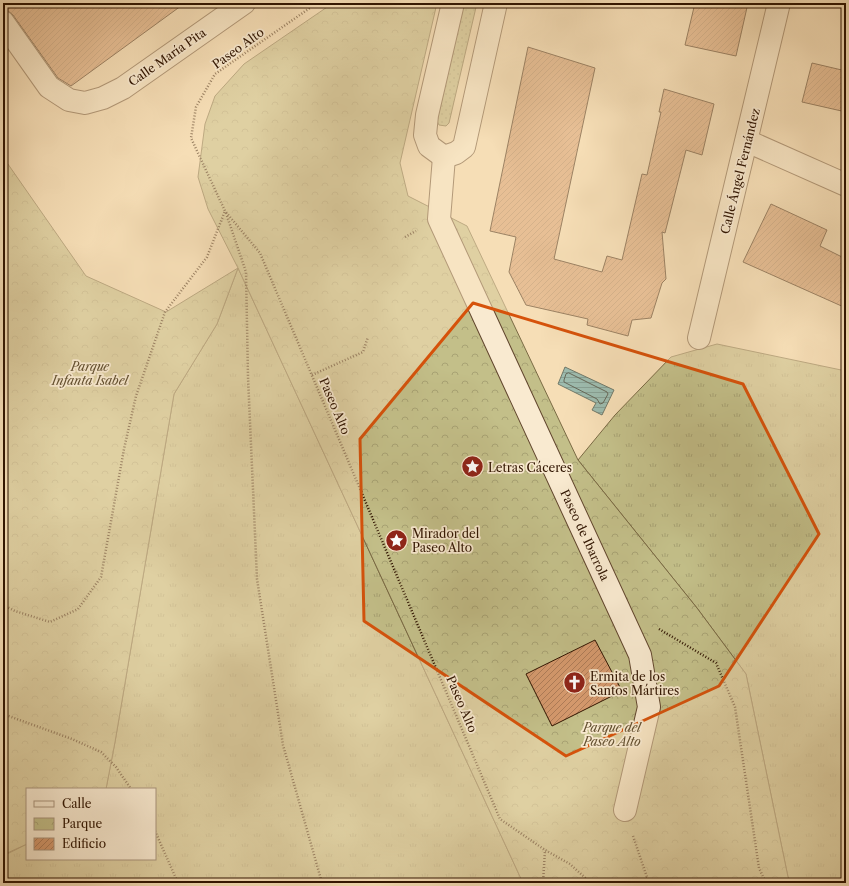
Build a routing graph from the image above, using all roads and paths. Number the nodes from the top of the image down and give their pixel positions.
1 (244, 3) edge
2 (317, 3) edge
3 (453, 3) edge
4 (496, 3) edge
5 (779, 3) edge
6 (3, 22) edge
7 (747, 141) junction
8 (444, 157) junction
9 (846, 185) edge
10 (225, 211) junction
11 (368, 337) dead end
12 (699, 338) dead end
13 (312, 376) junction
14 (3, 605) edge
15 (656, 627) dead end
16 (3, 714) edge
17 (130, 788) edge
18 (625, 810) joint
19 (156, 833) edge
20 (545, 850) junction
21 (647, 878) junction
22 (178, 883) edge
23 (322, 883) edge
24 (543, 883) edge
25 (591, 883) edge
26 (635, 883) edge
27 (649, 883) edge
28 (766, 883) edge

1 - 6 street, Calle María Pita
2 - 10 path, Paseo Alto
3 - 8 street
4 - 8 street
5 - 7 street, Calle Ángel Fernández
7 - 9 street
7 - 12 street, Calle Ángel Fernández
8 - 18 street, Paseo de Ibarrola
10 - 13 path, Paseo Alto
10 - 14 path
10 - 23 path
11 - 13 path
13 - 20 path, Paseo Alto
15 - 28 path
16 - 17 path
18 - 21 path
19 - 22 path
20 - 24 path
20 - 25 path, Paseo Alto
21 - 26 path
21 - 27 path

